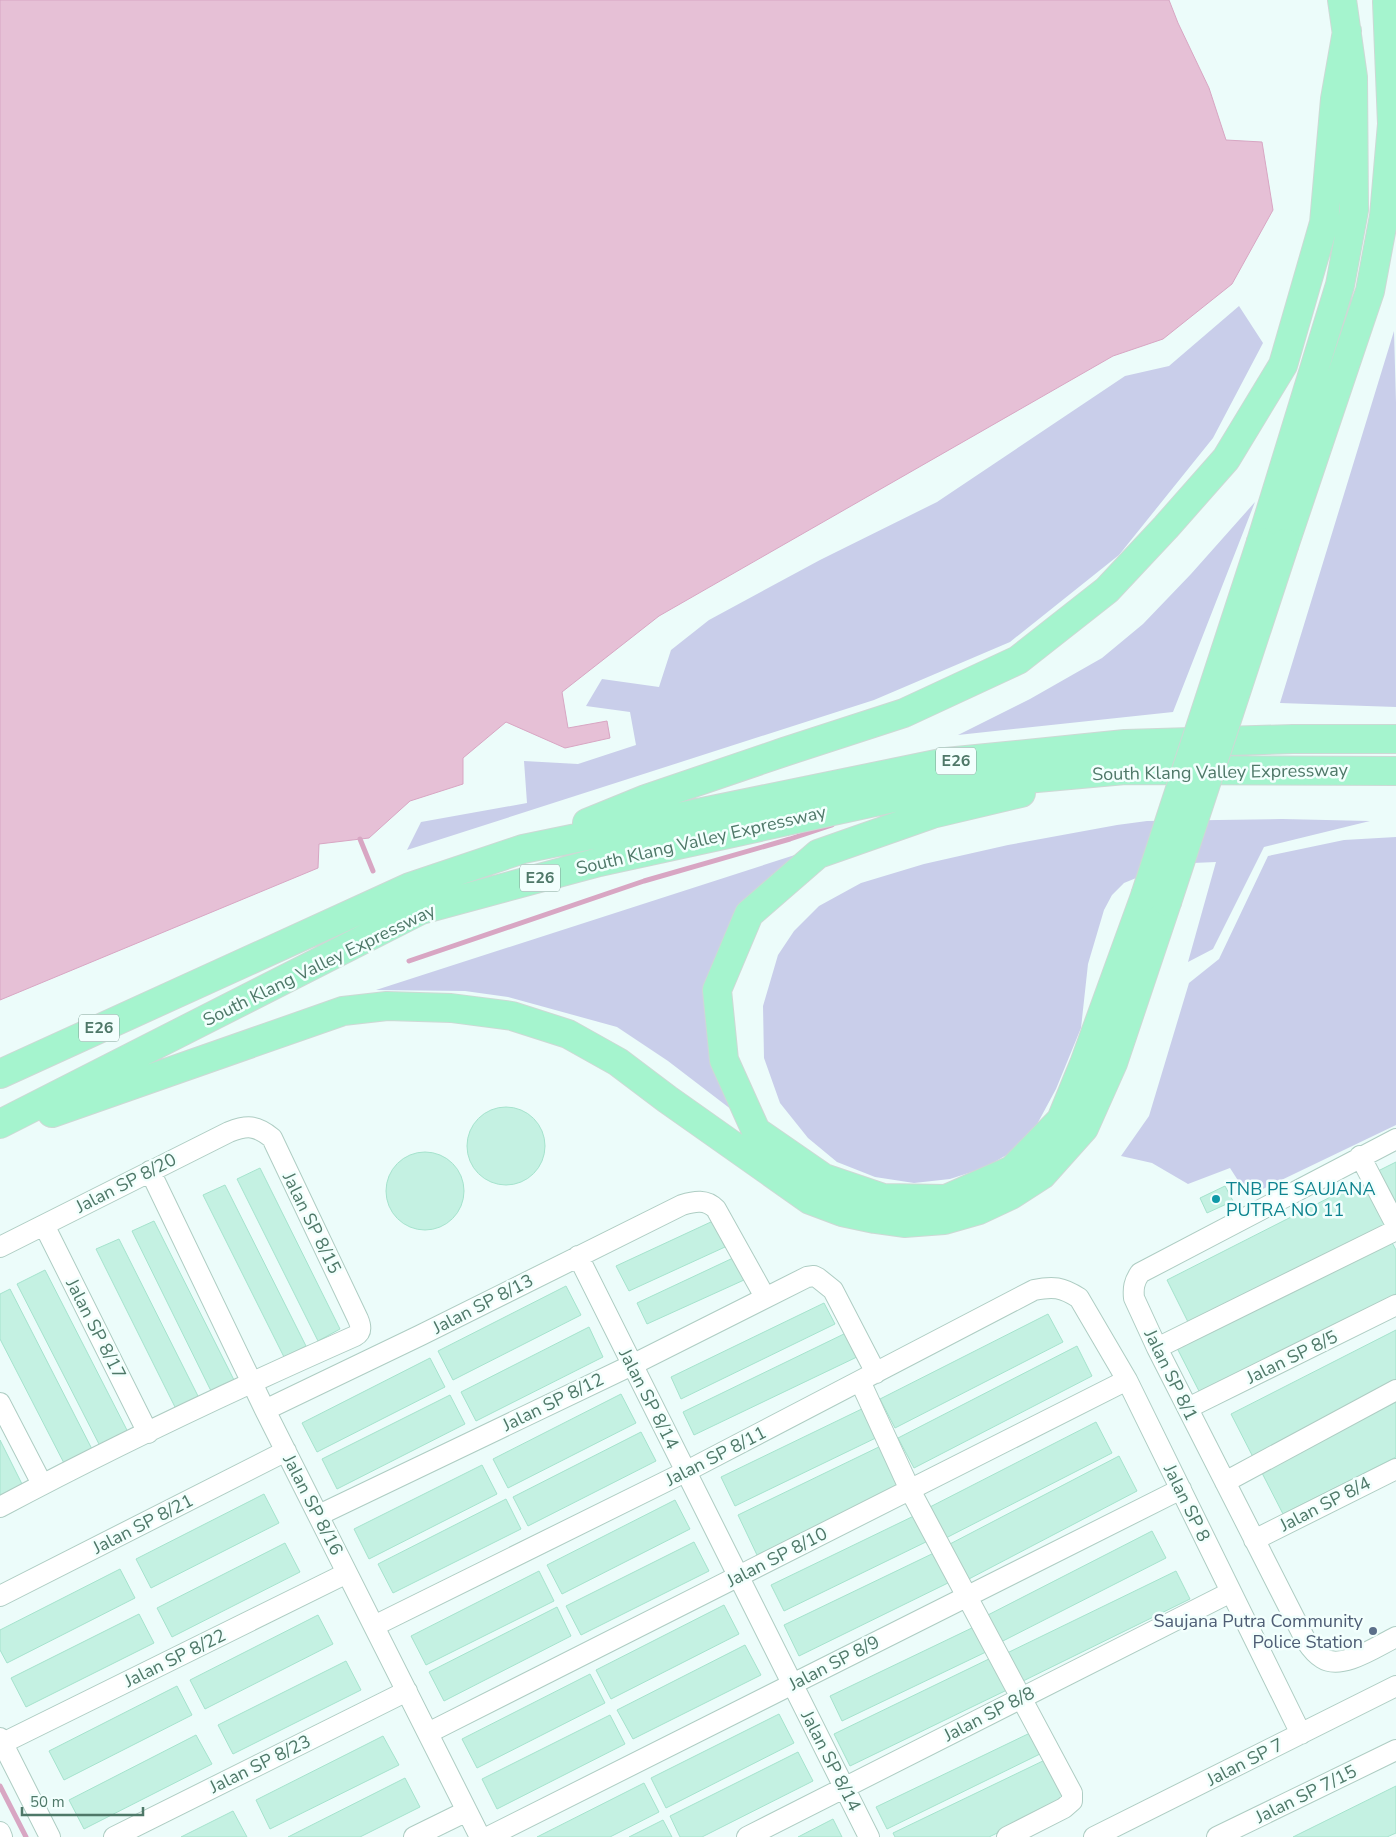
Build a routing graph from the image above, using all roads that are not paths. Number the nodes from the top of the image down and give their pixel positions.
1 (1342, 0) edge
2 (1386, 1) edge
3 (1347, 31) junction
4 (1396, 68) edge
5 (1273, 542) junction
6 (1396, 739) edge
7 (1125, 770) junction
8 (1396, 771) edge
9 (523, 849) junction
10 (1156, 899) junction
11 (0, 1074) edge
12 (0, 1124) edge
13 (254, 1127) joint
14 (0, 1132) edge
15 (1396, 1138) edge
16 (1360, 1156) junction
17 (150, 1171) junction
18 (44, 1225) junction
19 (1396, 1225) edge
20 (1396, 1230) edge
21 (0, 1247) edge
22 (578, 1256) junction
23 (1056, 1288) joint
24 (765, 1297) junction
25 (1396, 1305) edge
26 (1157, 1348) junction
27 (632, 1364) junction
28 (868, 1377) junction
29 (1127, 1380) junction
30 (252, 1382) junction
31 (1396, 1390) edge
32 (0, 1403) edge
33 (1188, 1408) junction
34 (265, 1410) junction
35 (148, 1433) junction
36 (286, 1451) junction
37 (1396, 1469) edge
38 (686, 1472) junction
39 (1225, 1482) junction
40 (42, 1484) junction
41 (1180, 1489) junction
42 (910, 1490) junction
43 (0, 1507) edge
44 (319, 1515) junction
45 (1254, 1540) junction
46 (347, 1573) junction
47 (738, 1577) junction
48 (1231, 1592) junction
49 (0, 1596) edge
50 (966, 1596) junction
51 (374, 1626) junction
52 (1396, 1637) edge
53 (792, 1684) junction
54 (1396, 1686) edge
55 (407, 1691) junction
56 (1022, 1698) junction
57 (428, 1733) junction
58 (1301, 1734) junction
59 (1, 1740) edge
60 (1396, 1750) edge
61 (844, 1788) junction
62 (467, 1811) junction
63 (0, 1832) edge
64 (2, 1837) edge
65 (50, 1837) edge
66 (114, 1837) edge
67 (414, 1837) edge
68 (480, 1837) edge
69 (488, 1837) edge
70 (747, 1837) edge
71 (869, 1837) edge
72 (1007, 1837) edge
73 (1094, 1837) edge
74 (1217, 1837) edge

1 - 3 highway
2 - 4 highway
2 - 5 highway
3 - 5 highway
3 - 9 highway
5 - 10 highway, bridge
6 - 9 highway, South Klang Valley Expressway / E26
7 - 8 highway, South Klang Valley Expressway / E26
7 - 10 highway
7 - 12 highway, South Klang Valley Expressway / E26
9 - 11 highway, South Klang Valley Expressway / E26
10 - 14 highway
13 - 17 street, Jalan SP 8/20
13 - 30 street, Jalan SP 8/15
15 - 16 street, Jalan SP 8/1
16 - 19 street
16 - 26 street, Jalan SP 8/1
17 - 18 street, Jalan SP 8/20
17 - 30 street, Jalan SP 8/16
18 - 21 street, Jalan SP 8/20
18 - 35 street, Jalan SP 8/17
20 - 26 street
22 - 24 street, Jalan SP 8/13
22 - 27 street, Jalan SP 8/14
22 - 34 street, Jalan SP 8/13
23 - 28 street, Jalan SP 8/11
23 - 29 street, Jalan SP 8
24 - 27 street, Jalan SP 8/12
24 - 28 street, Jalan SP 8/12
25 - 33 street, Jalan SP 8/5
26 - 33 street, Jalan SP 8/1
27 - 38 street, Jalan SP 8/14
27 - 44 street, Jalan SP 8/12
28 - 38 street, Jalan SP 8/11
28 - 42 street
29 - 41 street, Jalan SP 8
29 - 42 street, Jalan SP 8/10
30 - 34 street, Jalan SP 8/16
30 - 35 street
31 - 39 street
32 - 40 street
33 - 39 street, Jalan SP 8/1
34 - 36 street, Jalan SP 8/16
35 - 40 street
36 - 44 street, Jalan SP 8/16
36 - 49 street, Jalan SP 8/21
37 - 45 street, Jalan SP 8/4
38 - 47 street, Jalan SP 8/14
38 - 51 street, Jalan SP 8/11
39 - 45 street, Jalan SP 8/1
40 - 43 street
41 - 48 street, Jalan SP 8
41 - 50 street, Jalan SP 8/9
42 - 47 street, Jalan SP 8/10
42 - 50 street
44 - 46 street, Jalan SP 8/16
45 - 52 street, Jalan SP 8/1
46 - 51 street, Jalan SP 8/16
46 - 59 street, Jalan SP 8/22
47 - 53 street, Jalan SP 8/14
47 - 57 street, Jalan SP 8/10
48 - 56 street, Jalan SP 8/8
48 - 58 street, Jalan SP 8
50 - 53 street, Jalan SP 8/9
50 - 56 street
51 - 55 street, Jalan SP 8/16
53 - 61 street, Jalan SP 8/14
53 - 69 street, Jalan SP 8/9
54 - 58 street, Jalan SP 7
55 - 57 street, Jalan SP 8/16
55 - 66 street, Jalan SP 8/23
56 - 61 street, Jalan SP 8/8
56 - 72 street
57 - 62 street, Jalan SP 8/16
58 - 73 street, Jalan SP 7
59 - 65 street
60 - 74 street, Jalan SP 7/15
61 - 70 street, Jalan SP 8/8
61 - 71 street, Jalan SP 8/14
62 - 67 street
62 - 68 street, Jalan SP 8/16
63 - 64 street

